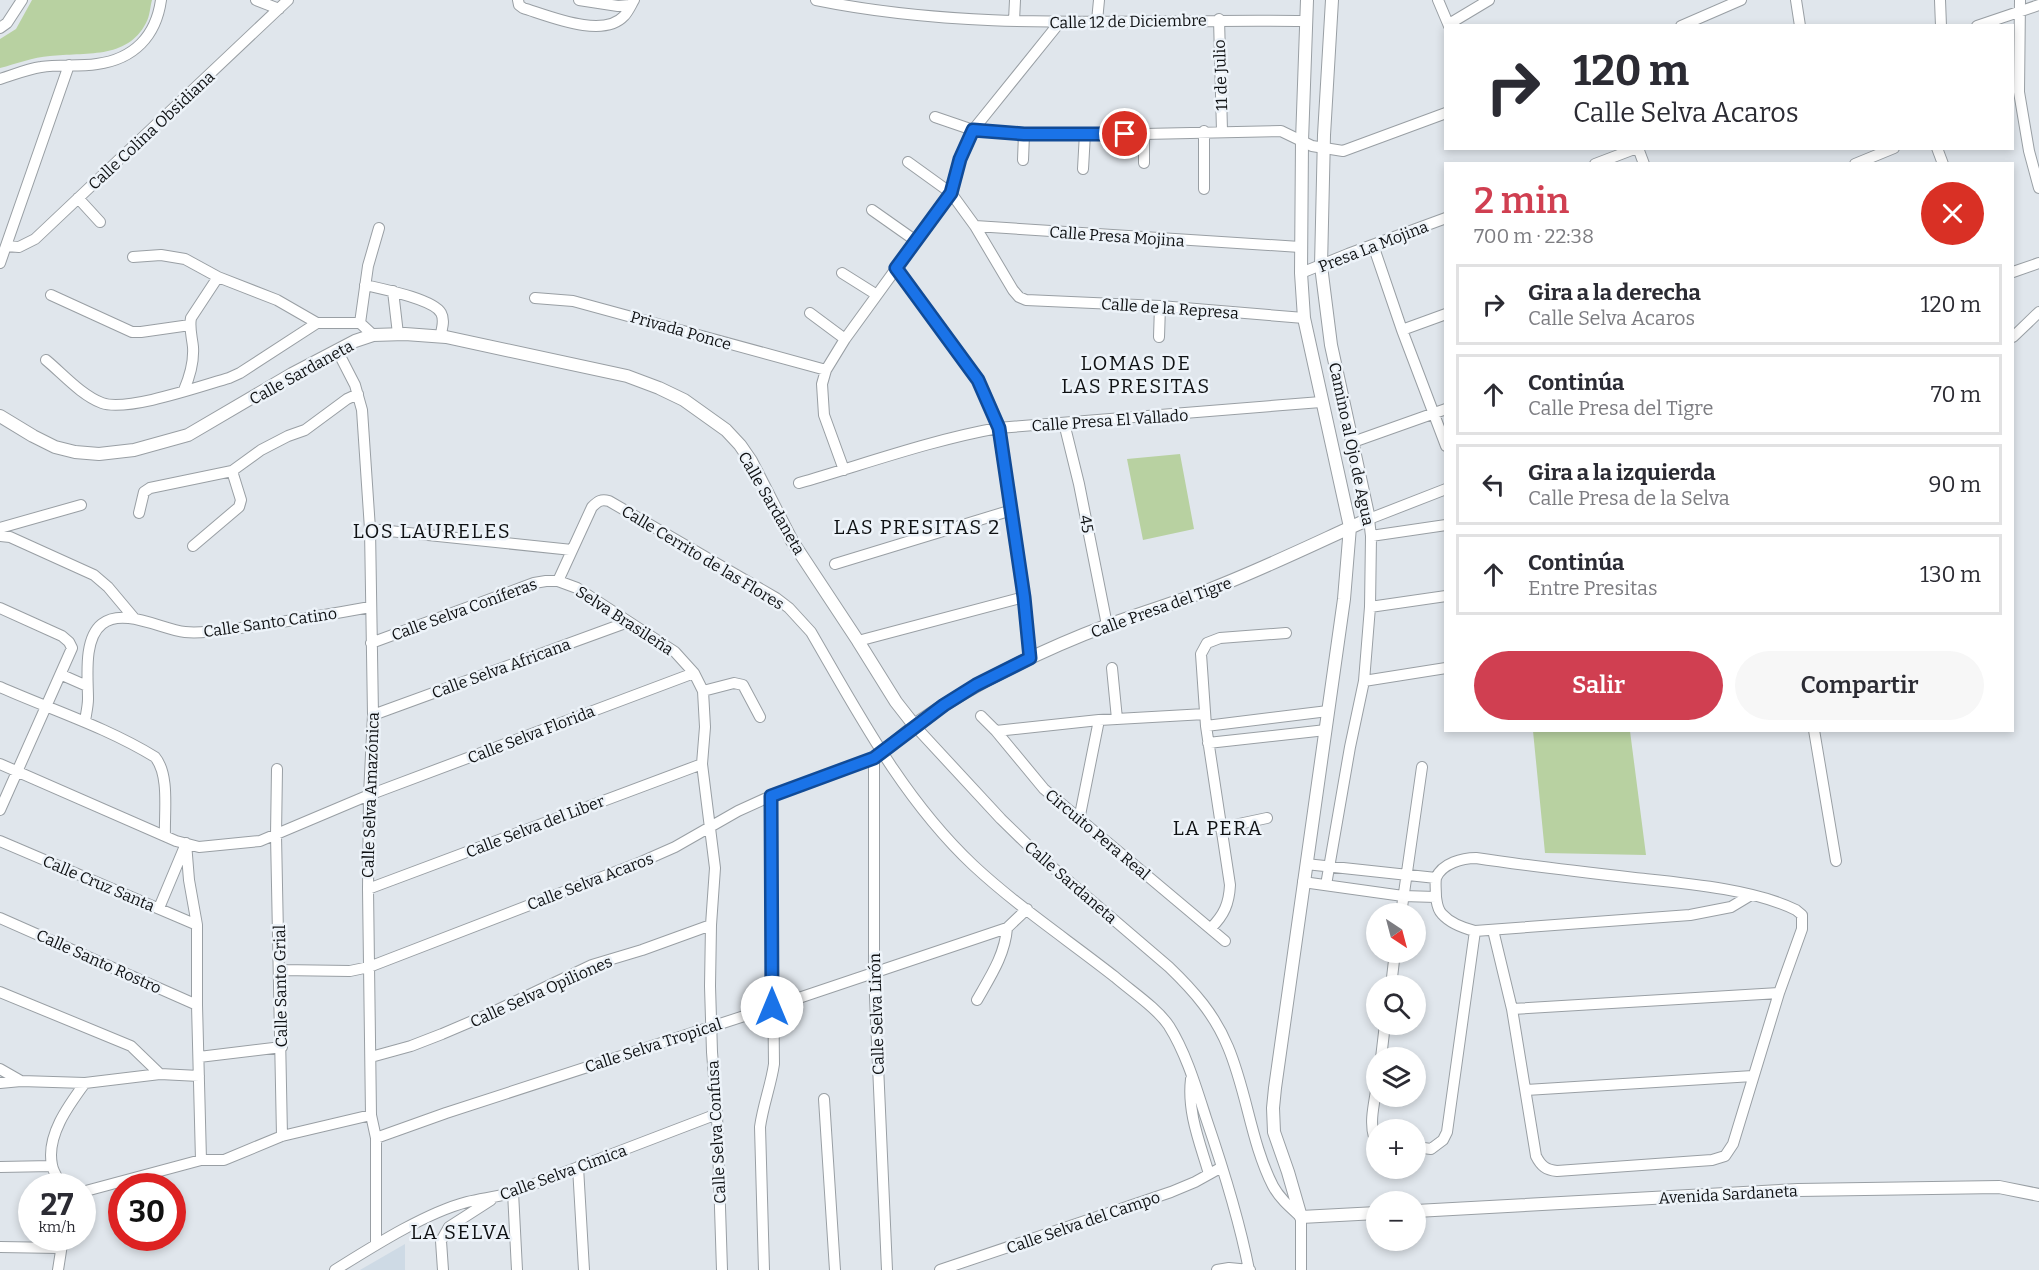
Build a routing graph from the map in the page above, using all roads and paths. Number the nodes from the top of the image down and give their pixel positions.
1 (22, 0) edge
2 (161, 0) edge
3 (256, 0) edge
4 (288, 0) edge
5 (518, 0) edge
6 (579, 0) edge
7 (816, 0) edge
8 (1015, 0) edge
9 (1099, 0) edge
10 (1307, 0) edge
11 (1332, 0) edge
12 (1438, 0) edge
13 (1489, 0) edge
14 (1741, 0) edge
15 (1796, 0) edge
16 (1940, 0) edge
17 (632, 3) edge
18 (2021, 5) edge
19 (2039, 5) edge
20 (279, 9) junction
21 (1219, 19) junction
22 (1014, 21) junction
23 (1097, 21) junction
24 (1305, 21) junction
25 (1060, 22) junction
26 (1449, 24) edge
27 (1451, 24) edge
28 (1686, 24) edge
29 (1800, 24) edge
30 (1941, 24) edge
31 (1981, 24) edge
32 (0, 28) edge
33 (69, 65) junction
34 (0, 79) edge
35 (1444, 115) edge
36 (935, 117) dead end
37 (973, 130) junction
38 (1222, 131) junction
39 (1204, 132) junction
40 (1085, 133) junction
41 (1024, 134) junction
42 (1144, 134) junction
43 (1302, 141) junction
44 (1324, 148) junction
45 (1633, 150) edge
46 (1889, 150) edge
47 (1023, 160) dead end
48 (908, 162) dead end
49 (1600, 162) edge
50 (1860, 162) edge
51 (1144, 163) dead end
52 (1083, 169) dead end
53 (2039, 188) edge
54 (1204, 189) dead end
55 (951, 193) junction
56 (78, 198) junction
57 (872, 210) dead end
58 (1444, 219) edge
59 (100, 222) dead end
60 (975, 226) junction
61 (378, 228) dead end
62 (916, 241) junction
63 (1373, 245) junction
64 (6, 246) junction
65 (1300, 247) junction
66 (133, 257) dead end
67 (0, 263) edge
68 (2039, 263) edge
69 (1321, 266) junction
70 (896, 268) junction
71 (2014, 272) edge
72 (842, 273) dead end
73 (1301, 273) junction
74 (218, 277) junction
75 (365, 285) junction
76 (393, 291) junction
77 (51, 295) dead end
78 (877, 295) junction
79 (535, 298) dead end
80 (1160, 306) junction
81 (2039, 312) edge
82 (810, 313) dead end
83 (1444, 315) edge
84 (1304, 318) junction
85 (317, 323) junction
86 (360, 323) junction
87 (190, 325) junction
88 (1402, 330) junction
89 (398, 334) junction
90 (373, 335) junction
91 (2014, 336) edge
92 (440, 337) junction
93 (1159, 337) dead end
94 (845, 339) junction
95 (338, 350) junction
96 (46, 360) dead end
97 (826, 370) junction
98 (357, 389) junction
99 (184, 390) junction
100 (1321, 402) junction
101 (1444, 410) edge
102 (1434, 413) junction
103 (0, 416) edge
104 (1064, 423) junction
105 (999, 428) junction
106 (1444, 440) edge
107 (1353, 442) junction
108 (844, 470) junction
109 (232, 471) junction
110 (799, 483) dead end
111 (1444, 490) edge
112 (81, 505) dead end
113 (592, 507) joint
114 (1012, 510) junction
115 (139, 513) dead end
116 (1369, 519) junction
117 (1444, 525) edge
118 (1350, 527) junction
119 (0, 528) edge
120 (370, 529) junction
121 (0, 536) edge
122 (1371, 536) junction
123 (193, 546) dead end
124 (572, 550) junction
125 (835, 564) dead end
126 (558, 581) junction
127 (1444, 596) edge
128 (1024, 597) junction
129 (370, 607) junction
130 (0, 608) edge
131 (1370, 608) junction
132 (134, 618) junction
133 (628, 622) junction
134 (1107, 625) junction
135 (1286, 633) dead end
136 (858, 641) junction
137 (371, 642) junction
138 (1030, 658) junction
139 (1112, 668) dead end
140 (1444, 668) edge
141 (694, 673) junction
142 (62, 675) junction
143 (1364, 681) junction
144 (87, 686) junction
145 (0, 687) edge
146 (703, 691) junction
147 (47, 708) junction
148 (1328, 711) junction
149 (1205, 714) junction
150 (374, 715) junction
151 (981, 716) dead end
152 (760, 717) dead end
153 (1117, 719) junction
154 (1099, 720) junction
155 (85, 721) junction
156 (914, 725) junction
157 (1206, 726) junction
158 (1326, 730) junction
159 (996, 731) junction
160 (1814, 732) edge
161 (1208, 743) junction
162 (881, 753) junction
163 (0, 764) edge
164 (702, 764) junction
165 (1422, 767) dead end
166 (277, 770) dead end
167 (18, 772) junction
168 (369, 795) junction
169 (771, 796) junction
170 (0, 810) edge
171 (1267, 818) dead end
172 (1079, 820) junction
173 (709, 827) junction
174 (1220, 828) junction
175 (276, 835) junction
176 (165, 836) junction
177 (0, 841) edge
178 (186, 843) junction
179 (1836, 861) dead end
180 (1306, 864) junction
181 (1329, 868) junction
182 (1406, 875) junction
183 (1437, 878) junction
184 (1303, 882) junction
185 (1326, 885) junction
186 (368, 889) junction
187 (1751, 895) junction
188 (1403, 896) junction
189 (1436, 897) junction
190 (1402, 903) edge
191 (159, 908) junction
192 (1027, 909) junction
193 (0, 918) edge
194 (197, 925) junction
195 (711, 925) junction
196 (1007, 928) junction
197 (1211, 928) junction
198 (1493, 930) junction
199 (1474, 931) junction
200 (1225, 941) dead end
201 (369, 967) junction
202 (280, 970) junction
203 (874, 974) junction
204 (0, 992) edge
205 (1779, 993) junction
206 (977, 1000) dead end
207 (197, 1005) junction
208 (772, 1007) junction
209 (1512, 1009) junction
210 (711, 1026) junction
211 (282, 1047) junction
212 (199, 1057) junction
213 (370, 1057) junction
214 (0, 1069) edge
215 (160, 1074) junction
216 (198, 1076) junction
217 (1192, 1076) junction
218 (1754, 1076) junction
219 (21, 1081) junction
220 (0, 1083) edge
221 (85, 1083) junction
222 (1526, 1090) junction
223 (824, 1099) dead end
224 (371, 1114) junction
225 (717, 1114) junction
226 (282, 1136) junction
227 (376, 1138) junction
228 (1426, 1149) edge
229 (201, 1160) junction
230 (52, 1166) junction
231 (0, 1167) edge
232 (578, 1167) junction
233 (1222, 1167) junction
234 (56, 1173) edge
235 (1209, 1174) junction
236 (96, 1188) edge
237 (513, 1192) junction
238 (2039, 1195) edge
239 (494, 1198) junction
240 (1426, 1210) edge
241 (1366, 1214) edge
242 (1301, 1217) junction
243 (376, 1245) junction
244 (18, 1246) edge
245 (0, 1247) edge
246 (61, 1251) edge
247 (58, 1270) edge
248 (334, 1270) edge
249 (443, 1270) edge
250 (517, 1270) edge
251 (584, 1270) edge
252 (722, 1270) edge
253 (764, 1270) edge
254 (836, 1270) edge
255 (887, 1270) edge
256 (940, 1270) edge
257 (1217, 1270) edge
258 (1250, 1270) edge
259 (1301, 1270) edge

1 - 32 street
2 - 33 street
3 - 20 street
4 - 20 street, Calle Colina Obsidiana
5 - 17 street
6 - 17 street
7 - 22 street, Calle 12 de Diciembre
8 - 22 street
9 - 23 street
10 - 24 street, Camino al Ojo de Agua
11 - 44 street, Camino al Ojo de Agua
12 - 26 street
13 - 27 street
14 - 28 street
15 - 29 street
16 - 30 street
18 - 19 street
18 - 31 street
18 - 53 street
20 - 56 street, Calle Colina Obsidiana
21 - 23 street, Calle 12 de Diciembre
21 - 24 street, Calle 12 de Diciembre
21 - 38 street, 11 de Julio
22 - 25 street, Calle 12 de Diciembre
23 - 25 street, Calle 12 de Diciembre
24 - 43 street, Camino al Ojo de Agua
25 - 37 street
33 - 34 street
33 - 64 street
35 - 44 street, 11 de Julio
36 - 37 street, 11 de Julio
37 - 41 street, 11 de Julio
37 - 55 street
38 - 39 street, 11 de Julio
38 - 43 street, 11 de Julio
39 - 42 street, 11 de Julio
39 - 54 street
40 - 41 street, 11 de Julio
40 - 42 street, 11 de Julio
40 - 52 street
41 - 47 street
42 - 51 street
43 - 44 street, 11 de Julio
43 - 65 street, Camino al Ojo de Agua
44 - 69 street, Camino al Ojo de Agua
45 - 49 street
46 - 50 street
48 - 55 street
55 - 60 street
55 - 62 street
56 - 59 street
56 - 64 street, Calle Colina Obsidiana
57 - 62 street
58 - 63 street, Presa La Mojina
60 - 65 street, Calle Presa Mojina
60 - 80 street, Calle de la Represa
61 - 75 street
62 - 70 street
63 - 69 street, Presa La Mojina
63 - 88 street
64 - 67 street
65 - 73 street, Camino al Ojo de Agua
66 - 74 street
68 - 71 street
69 - 73 street, Presa La Mojina
69 - 107 street, Camino al Ojo de Agua
70 - 78 street
70 - 105 street
72 - 78 street
73 - 84 street, Camino al Ojo de Agua
74 - 85 street
74 - 87 street
75 - 76 street
75 - 86 street
76 - 89 street
76 - 92 street
77 - 87 street
78 - 94 street
79 - 97 street, Privada Ponce
80 - 84 street, Calle de la Represa
80 - 93 street
81 - 91 street
82 - 94 street
83 - 88 street
84 - 100 street, Camino al Ojo de Agua
85 - 86 street
85 - 99 street
86 - 90 street
87 - 99 street
88 - 102 street
89 - 90 street, Calle Sardaneta
89 - 92 street, Calle Sardaneta
90 - 95 street, Calle Sardaneta
92 - 136 street, Calle Sardaneta
94 - 97 street
95 - 98 street, Calle Selva Amazónica
95 - 103 street, Calle Sardaneta
96 - 99 street
97 - 108 street
98 - 109 street
98 - 120 street, Calle Selva Amazónica
100 - 104 street, Calle Presa El Vallado
100 - 118 street, Camino al Ojo de Agua
101 - 102 street
102 - 106 street
102 - 107 street
104 - 105 street, Calle Presa El Vallado
104 - 134 street, 45
105 - 108 street, Calle Presa El Vallado
105 - 114 street
107 - 116 street, Camino al Ojo de Agua
108 - 110 street, Calle Presa El Vallado
109 - 115 street
109 - 123 street
111 - 116 street, Calle Presa del Tigre
112 - 119 street
113 - 124 street, Selva Brasileña
113 - 162 street, Calle Cerrito de las Flores
114 - 125 street
114 - 128 street
116 - 118 street, Calle Presa del Tigre
116 - 122 street, Camino al Ojo de Agua
117 - 122 street
118 - 134 street, Calle Presa del Tigre
118 - 148 street, Camino al Ojo de Agua
120 - 124 street
120 - 129 street, Calle Selva Amazónica
121 - 132 street
122 - 131 street, Camino al Ojo de Agua
124 - 126 street, Selva Brasileña
126 - 133 street, Selva Brasileña
126 - 137 street, Calle Selva Coníferas
127 - 131 street
128 - 136 street
128 - 138 street
129 - 132 street, Calle Santo Catino
129 - 137 street, Calle Selva Amazónica
130 - 142 street
131 - 143 street, Camino al Ojo de Agua
132 - 144 street
133 - 141 street, Selva Brasileña
133 - 150 street, Calle Selva Africana
134 - 138 street, Calle Presa del Tigre
135 - 149 street
136 - 156 street, Calle Sardaneta
137 - 150 street, Calle Selva Amazónica
138 - 156 street, Calle Presa del Tigre
139 - 153 street
140 - 143 street
141 - 146 street, Calle Selva Confusa
141 - 168 street, Calle Selva Florida
142 - 144 street
142 - 147 street
143 - 181 street, Camino al Ojo de Agua
144 - 155 street
145 - 147 street
146 - 152 street
146 - 164 street, Calle Selva Confusa
147 - 155 street
147 - 167 street
148 - 157 street
148 - 158 street, Camino al Ojo de Agua
149 - 153 street
149 - 157 street
150 - 168 street, Calle Selva Amazónica
151 - 159 street, Circuito Pera Real
153 - 154 street
154 - 159 street
154 - 172 street
155 - 176 street
156 - 162 street, Calle Presa del Tigre
156 - 242 street, Calle Sardaneta
157 - 161 street
158 - 161 street
158 - 180 street, Camino al Ojo de Agua
159 - 172 street, Circuito Pera Real
160 - 179 street
161 - 174 street
162 - 169 street, Calle Selva Acaros
162 - 192 street
162 - 203 street, Calle Selva Lirón
163 - 167 street
164 - 173 street, Calle Selva Confusa
164 - 186 street, Calle Selva del Liber
165 - 182 street
166 - 175 street, Calle Santo Grial
167 - 170 street
167 - 176 street
168 - 175 street, Calle Selva Florida
168 - 186 street, Calle Selva Amazónica
169 - 173 street, Calle Selva Acaros
169 - 208 street
171 - 174 street
172 - 197 street, Circuito Pera Real
173 - 195 street, Calle Selva Confusa
173 - 201 street, Calle Selva Acaros
174 - 197 street
175 - 178 street, Calle Selva Florida
175 - 202 street, Calle Santo Grial
176 - 178 street
177 - 191 street, Calle Cruz Santa
178 - 191 street
178 - 194 street
180 - 181 street
180 - 184 street, Camino al Ojo de Agua
181 - 182 street
181 - 185 street, Camino al Ojo de Agua
182 - 183 street
182 - 188 street
183 - 187 street
183 - 189 street
184 - 185 street
184 - 242 street, Camino al Ojo de Agua
185 - 188 street
186 - 201 street, Calle Selva Amazónica
187 - 198 street
187 - 205 street
188 - 189 street
188 - 190 street
189 - 199 street
191 - 194 street, Calle Cruz Santa
192 - 196 street, Calle Selva Tropical
192 - 217 street
193 - 207 street, Calle Santo Rostro
194 - 207 street
195 - 210 street, Calle Selva Confusa
195 - 213 street, Calle Selva Opiliones
196 - 203 street, Calle Selva Tropical
196 - 206 street
197 - 200 street, Circuito Pera Real
198 - 199 street
198 - 209 street
199 - 228 street
201 - 202 street, Calle Selva Acaros
201 - 213 street, Calle Selva Amazónica
202 - 211 street, Calle Santo Grial
203 - 208 street, Calle Selva Tropical
203 - 255 street, Calle Selva Lirón
204 - 215 street
205 - 209 street
205 - 218 street
207 - 212 street
208 - 210 street, Calle Selva Tropical
208 - 253 street
209 - 222 street
210 - 225 street, Calle Selva Confusa
210 - 227 street, Calle Selva Tropical
211 - 212 street
211 - 226 street, Calle Santo Grial
212 - 216 street
213 - 224 street, Calle Selva Amazónica
214 - 219 street
215 - 216 street
215 - 221 street
216 - 229 street
217 - 233 street
217 - 235 street
218 - 222 street
218 - 222 street
219 - 220 street
219 - 221 street
221 - 230 street
223 - 254 street
224 - 226 street
224 - 227 street, Calle Selva Amazónica
225 - 232 street, Calle Selva Cimica
225 - 252 street, Calle Selva Confusa
226 - 229 street
227 - 243 street, Calle Selva Amazónica
229 - 236 street
230 - 231 street
230 - 234 street
232 - 237 street, Calle Selva Cimica
232 - 251 street
233 - 235 street, Calle Selva del Campo
233 - 258 street
235 - 256 street, Calle Selva del Campo
237 - 239 street, Calle Selva Cimica
237 - 250 street
238 - 240 street, Avenida Sardaneta
239 - 243 street, Calle Selva Cimica
239 - 249 street
241 - 242 street
242 - 259 street
243 - 248 street, Calle Selva Cimica
244 - 245 street
246 - 247 street
257 - 258 street

